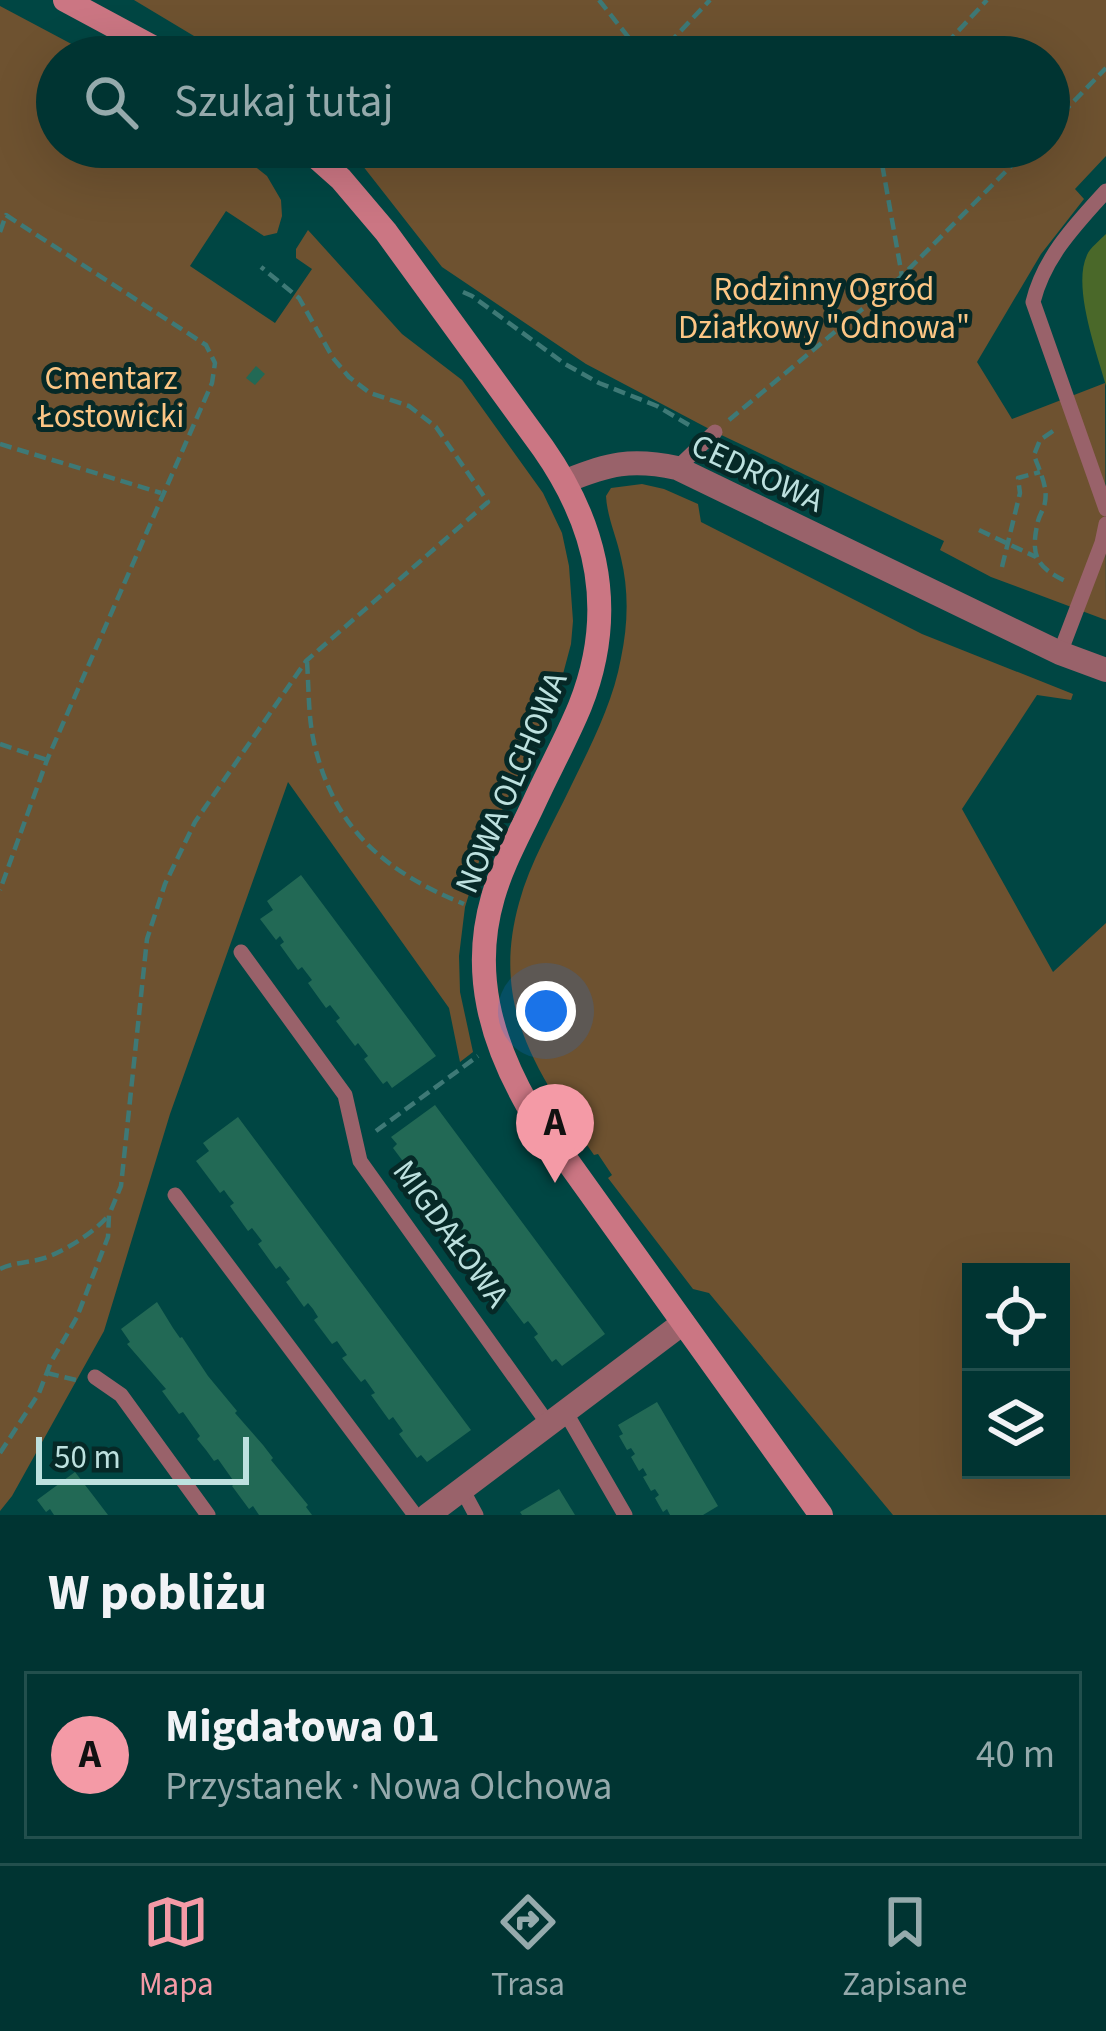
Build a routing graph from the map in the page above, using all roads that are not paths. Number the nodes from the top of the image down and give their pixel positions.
1 (65, 0) edge
2 (132, 36) edge
3 (329, 168) edge
4 (1106, 190) edge
5 (716, 431) road end
6 (676, 468) junction
7 (566, 481) junction
8 (1106, 509) edge
9 (1106, 524) edge
10 (1060, 652) junction
11 (1106, 670) edge
12 (241, 952) dead end
13 (175, 1195) dead end
14 (683, 1323) junction
15 (95, 1377) road end
16 (558, 1419) junction
17 (462, 1490) junction
18 (208, 1515) edge
19 (415, 1515) edge
20 (428, 1515) edge
21 (476, 1515) edge
22 (626, 1515) edge
23 (821, 1515) edge

1 - 2 street
3 - 7 street
4 - 8 lane
5 - 6 lane
6 - 7 street, CEDROWA
6 - 10 street, CEDROWA
7 - 14 street, NOWA OLCHOWA
9 - 10 lane
10 - 11 street, CEDROWA
12 - 16 lane, MIGDAŁOWA
13 - 19 lane
14 - 16 street
14 - 23 street, NOWA OLCHOWA
15 - 18 lane
16 - 17 street
16 - 22 lane, MIGDAŁOWA
17 - 20 street
17 - 21 lane

